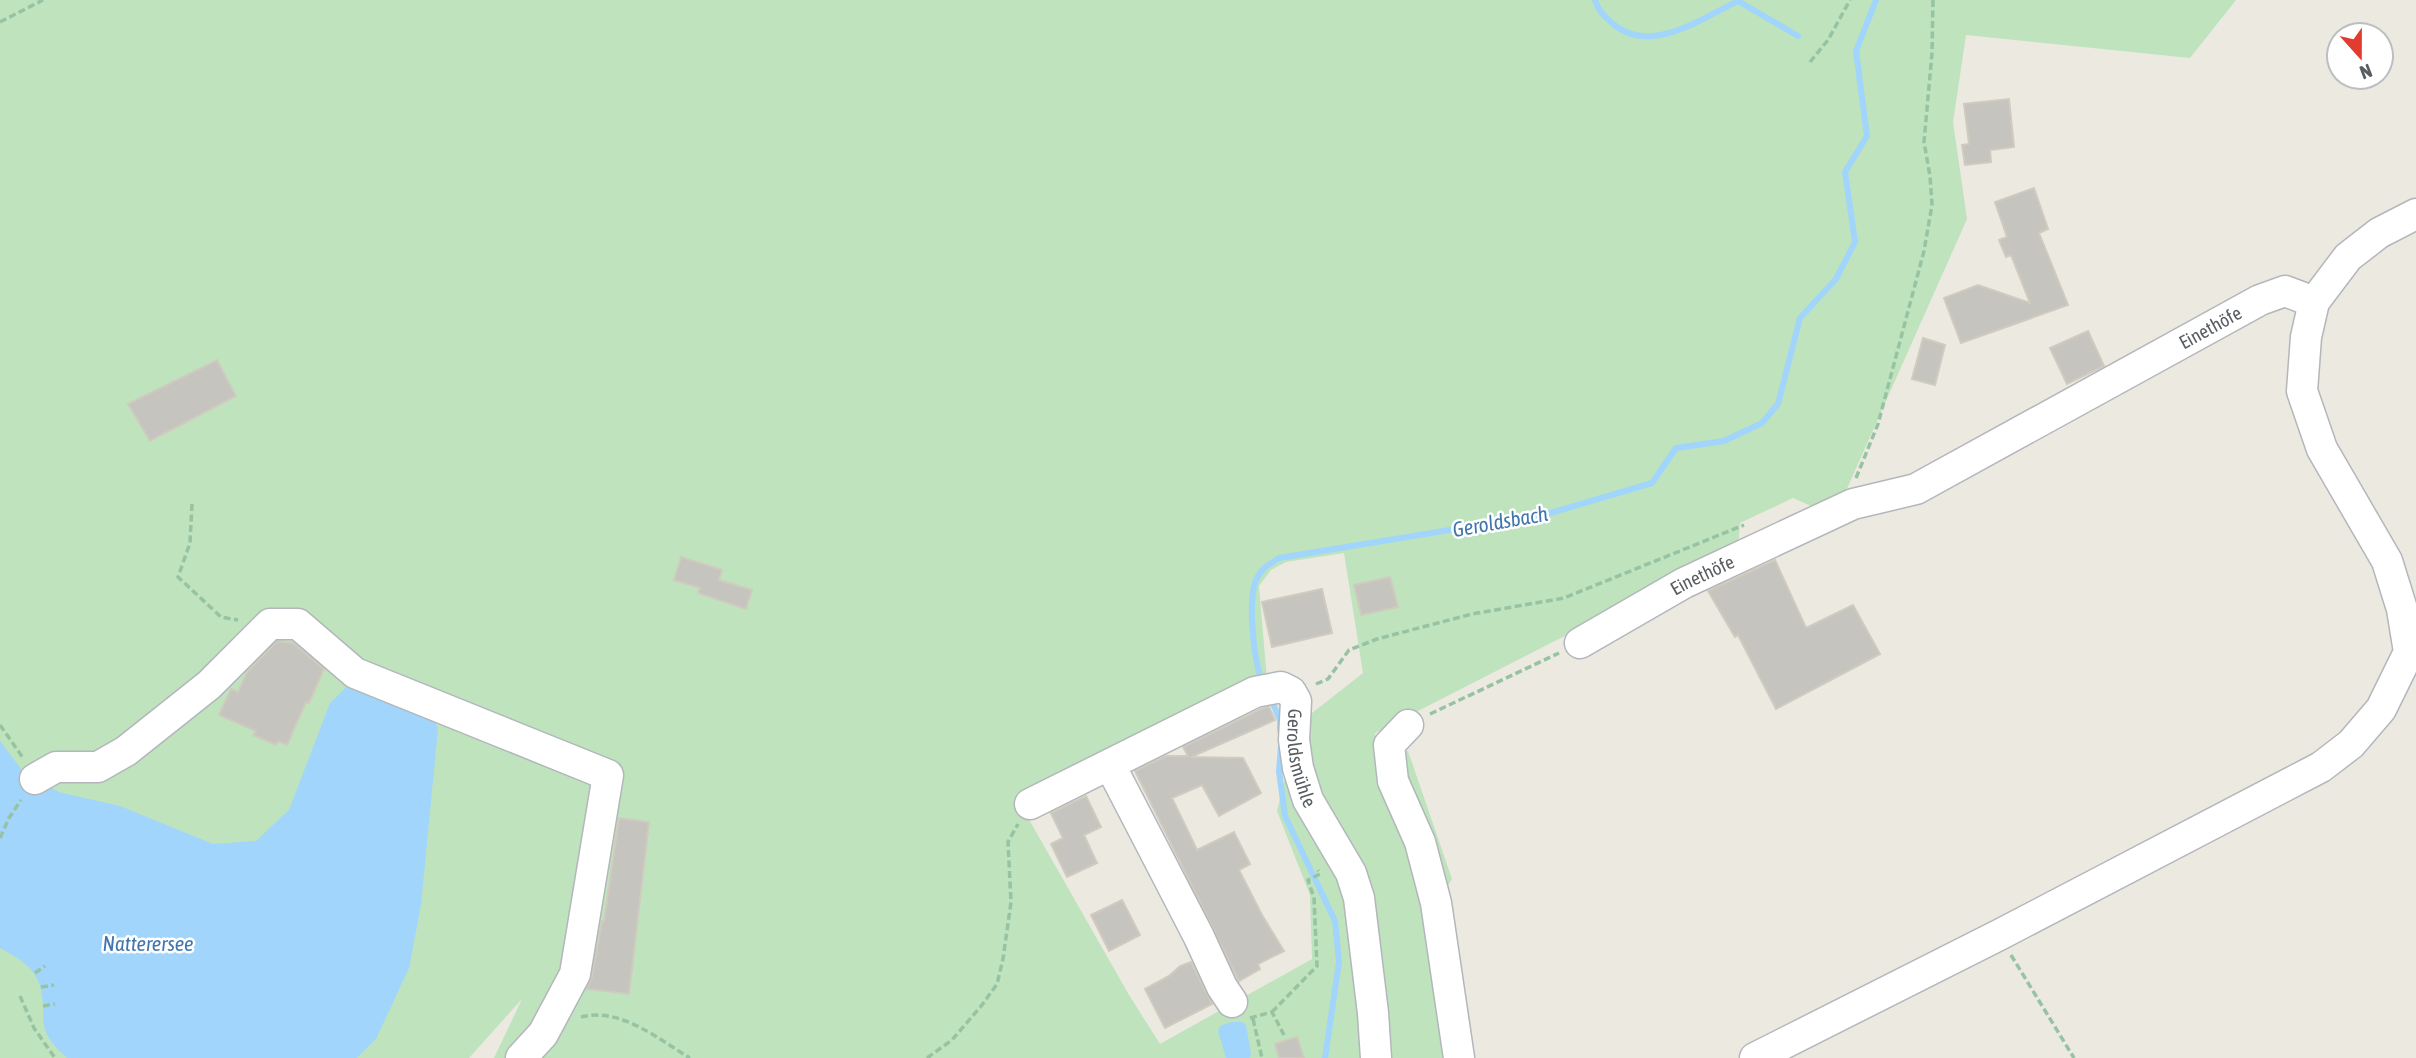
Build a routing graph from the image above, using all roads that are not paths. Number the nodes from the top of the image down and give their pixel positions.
1 (2416, 214) edge
2 (2314, 302) junction
3 (1580, 643) road end
4 (1408, 725) road end
5 (1110, 765) junction
6 (35, 779) road end
7 (1030, 804) road end
8 (1242, 1010) road end
9 (521, 1058) edge
10 (1376, 1058) edge
11 (1459, 1058) edge
12 (1755, 1058) edge

1 - 2 street
2 - 3 street, Einethöfe
2 - 12 street
4 - 11 street
5 - 7 street
5 - 8 street
5 - 10 street, Geroldsmühle
6 - 9 street

